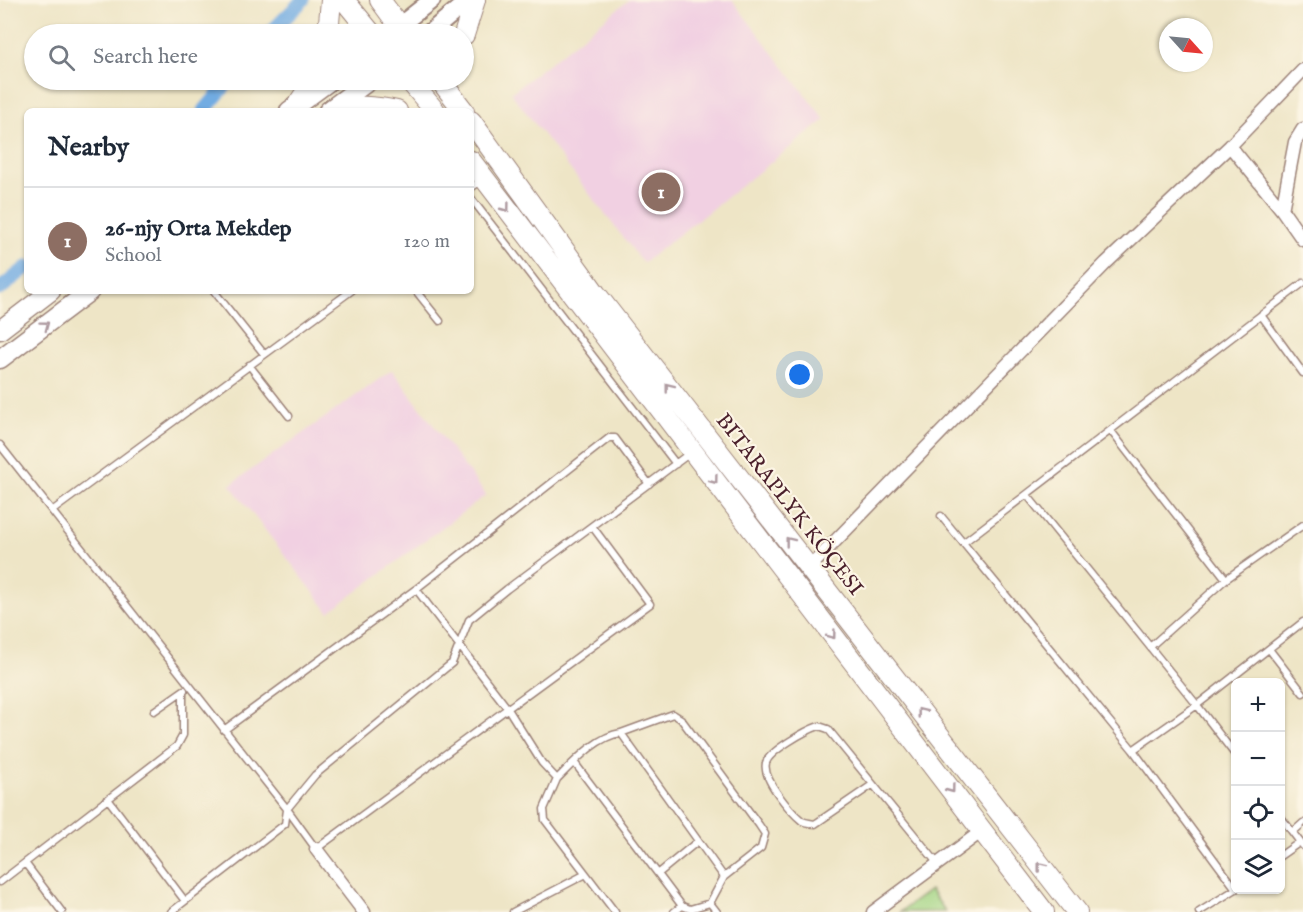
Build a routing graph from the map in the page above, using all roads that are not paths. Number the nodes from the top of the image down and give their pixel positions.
1 (380, 0) edge
2 (432, 0) edge
3 (469, 0) edge
4 (475, 0) edge
5 (337, 2) edge
6 (331, 24) edge
7 (361, 24) edge
8 (393, 24) edge
9 (406, 24) edge
10 (440, 24) edge
11 (467, 24) edge
12 (1303, 70) edge
13 (307, 90) edge
14 (318, 90) edge
15 (356, 90) edge
16 (417, 90) edge
17 (448, 90) edge
18 (459, 90) edge
19 (294, 108) edge
20 (332, 108) edge
21 (348, 108) edge
22 (380, 108) edge
23 (432, 108) edge
24 (462, 108) edge
25 (474, 125) edge
26 (1303, 129) edge
27 (1230, 146) junction
28 (477, 184) edge
29 (474, 202) edge
30 (1282, 210) junction
31 (1303, 240) edge
32 (1303, 283) edge
33 (47, 294) edge
34 (86, 294) edge
35 (216, 294) edge
36 (347, 294) edge
37 (418, 294) edge
38 (1262, 315) junction
39 (440, 321) dead end
40 (0, 330) edge
41 (264, 354) junction
42 (0, 359) edge
43 (249, 365) junction
44 (1303, 373) edge
45 (288, 416) dead end
46 (1111, 430) junction
47 (0, 445) edge
48 (692, 452) junction
49 (676, 464) junction
50 (649, 484) junction
51 (1027, 495) junction
52 (52, 511) junction
53 (940, 516) dead end
54 (1303, 525) edge
55 (592, 526) junction
56 (963, 543) junction
57 (809, 568) junction
58 (1226, 579) junction
59 (417, 588) junction
60 (1303, 622) edge
61 (459, 644) junction
62 (1150, 647) junction
63 (1269, 649) junction
64 (190, 686) junction
65 (183, 691) junction
66 (1303, 693) edge
67 (1197, 705) junction
68 (508, 709) junction
69 (154, 711) dead end
70 (224, 730) junction
71 (621, 734) junction
72 (1231, 749) edge
73 (1133, 750) junction
74 (574, 762) junction
75 (557, 779) junction
76 (872, 784) junction
77 (108, 799) junction
78 (287, 809) junction
79 (1285, 821) edge
80 (1303, 823) edge
81 (982, 831) junction
82 (1293, 832) junction
83 (698, 841) junction
84 (1302, 844) edge
85 (316, 849) junction
86 (1285, 854) edge
87 (25, 863) junction
88 (938, 864) junction
89 (659, 873) junction
90 (586, 874) junction
91 (724, 877) junction
92 (0, 882) edge
93 (185, 901) junction
94 (710, 903) junction
95 (682, 906) junction
96 (62, 912) edge
97 (171, 912) edge
98 (364, 912) edge
99 (513, 912) edge
100 (615, 912) edge
101 (674, 912) edge
102 (717, 912) edge
103 (873, 912) edge
104 (1044, 912) edge
105 (1077, 912) edge
106 (1199, 912) edge

1 - 8 highway
2 - 9 main road
3 - 10 main road
4 - 11 highway
5 - 6 highway
5 - 7 highway
12 - 27 street
13 - 19 highway
14 - 19 main road
15 - 20 main road
16 - 23 highway
17 - 24 highway
18 - 24 highway
21 - 22 highway
57 -> 25 highway, BITARAPLYK KÖÇESI
26 - 30 street
27 - 30 street
27 - 57 street
28 -> 48 highway
29 - 49 lane
30 - 31 street
32 - 38 lane
33 - 40 main road
42 -> 34 main road
35 - 41 lane
36 - 41 lane
37 - 39 lane
38 - 44 lane
38 - 46 lane
41 - 43 lane
43 - 45 lane
43 - 52 lane
46 - 51 lane
46 - 58 lane
47 - 52 lane
48 - 49 lane
48 -> 81 highway
49 - 50 lane
50 - 55 lane
50 - 59 lane
51 - 56 lane
51 - 62 lane
52 - 64 lane
53 - 56 lane
54 - 58 lane
55 - 61 lane
55 - 68 lane
56 - 73 lane
105 -> 57 highway, BITARAPLYK KÖÇESI
58 - 62 lane
59 - 61 lane
59 - 70 lane
60 - 63 lane
61 - 68 lane
61 - 78 lane
62 - 67 lane
63 - 66 lane
63 - 67 lane
64 - 65 lane
64 - 70 lane
65 - 69 lane
65 - 77 lane
67 - 72 lane
67 - 73 lane
68 - 75 lane
68 - 85 lane
70 - 78 lane
71 - 74 lane
71 - 83 lane
71 - 91 lane
73 - 106 lane
74 - 75 lane
74 - 89 lane
75 - 90 lane
76 - 76 lane
76 - 88 lane
77 - 87 lane
77 - 93 lane
78 - 85 lane
78 - 93 lane
79 - 82 lane
80 - 82 lane
81 - 88 street
81 - 104 highway
82 - 84 lane
83 - 89 lane
83 - 91 lane
84 - 86 lane
85 - 98 street
87 - 92 lane
87 - 96 lane
88 - 103 street
89 - 95 lane
90 - 99 lane
90 - 100 lane
91 - 94 lane
93 - 97 lane
94 - 95 lane
94 - 102 lane
95 - 101 lane

